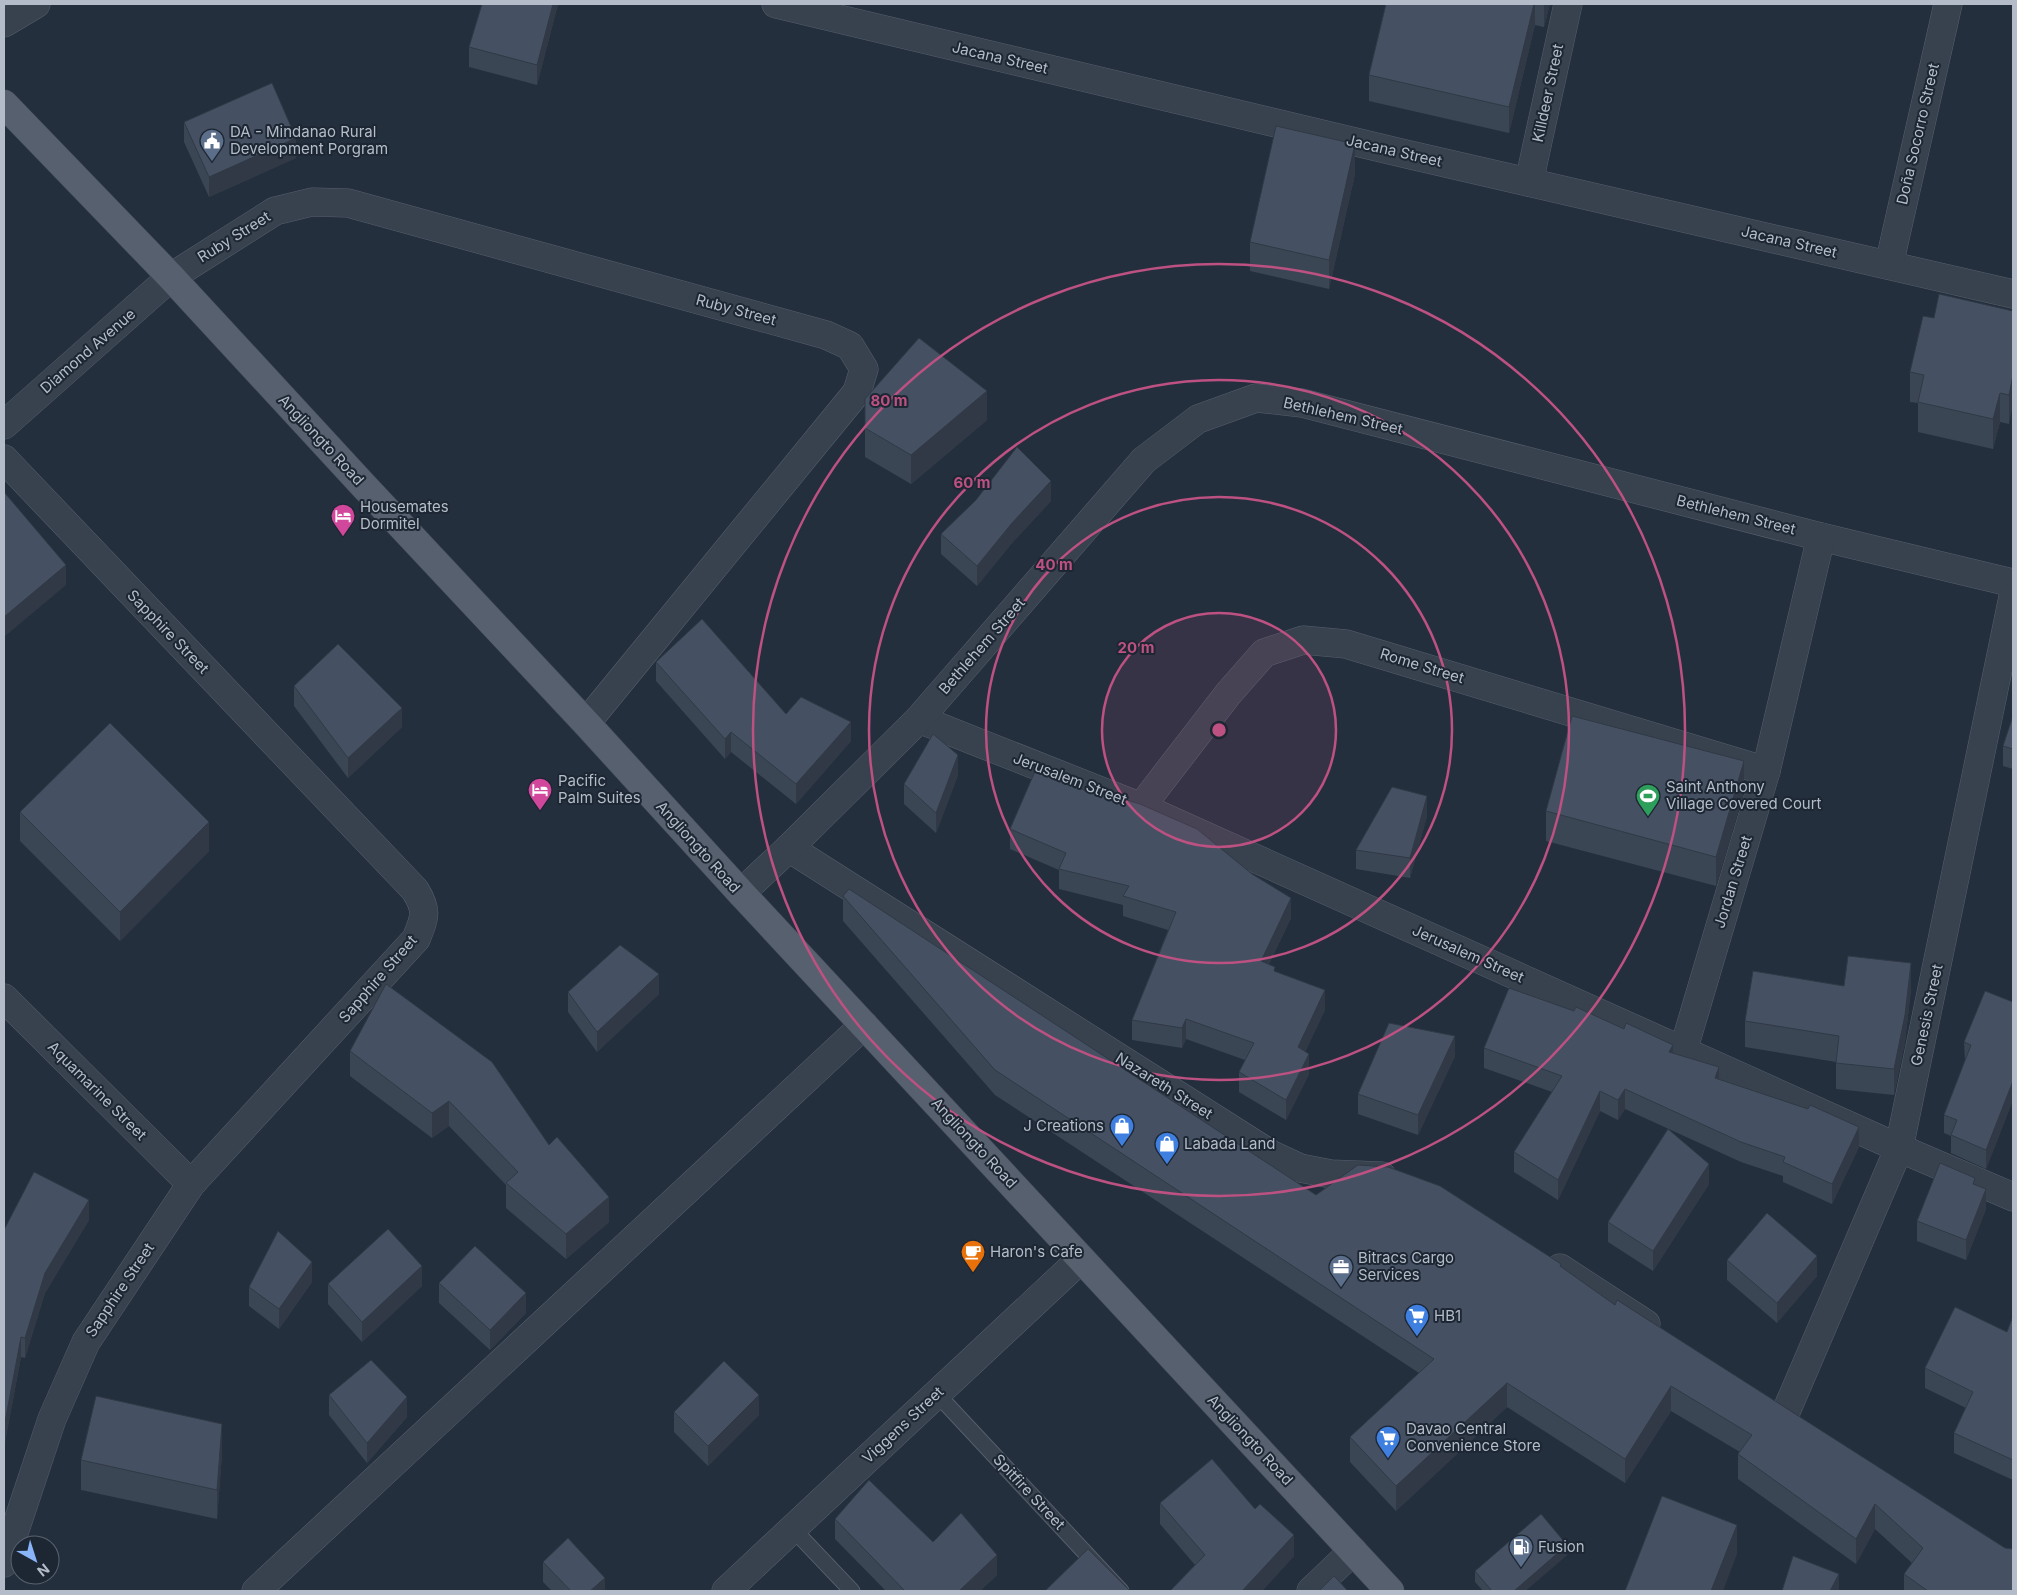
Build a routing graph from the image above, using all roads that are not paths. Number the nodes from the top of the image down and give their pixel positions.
1 (36, 4) edge
2 (776, 4) edge
3 (1568, 4) edge
4 (1948, 4) edge
5 (4, 23) edge
6 (4, 104) edge
7 (1529, 182) junction
8 (1889, 265) junction
9 (171, 277) junction
10 (2013, 294) edge
11 (4, 425) edge
12 (4, 459) edge
13 (1821, 537) junction
14 (2013, 583) edge
15 (2013, 597) edge
16 (919, 719) junction
17 (586, 723) junction
18 (1766, 771) junction
19 (1141, 807) junction
20 (789, 848) junction
21 (740, 893) junction
22 (4, 998) edge
23 (864, 1025) junction
24 (1683, 1050) junction
25 (1899, 1148) junction
26 (1405, 1178) edge
27 (191, 1184) junction
28 (2013, 1197) edge
29 (1538, 1254) edge
30 (1081, 1259) junction
31 (1670, 1339) edge
32 (937, 1394) junction
33 (1760, 1398) edge
34 (1785, 1414) junction
35 (1809, 1430) edge
36 (792, 1528) junction
37 (1353, 1551) junction
38 (4, 1563) edge
39 (256, 1591) edge
40 (726, 1591) edge
41 (852, 1591) edge
42 (1121, 1591) edge
43 (1311, 1591) edge
44 (1390, 1591) edge

1 - 5 street
2 - 7 street, Jacana Street
3 - 7 street, Killdeer Street
4 - 8 street, Doña Socorro Street
6 - 9 main road, Angliongto Road
7 - 8 street, Jacana Street
8 - 10 street, Jacana Street
9 - 11 street, Diamond Avenue
9 - 17 main road, Angliongto Road
9 - 17 street, Ruby Street
12 - 27 street, Sapphire Street
13 - 14 street, Bethlehem Street
13 - 16 street, Bethlehem Street
13 - 18 street, Jordan Street
15 - 25 street, Genesis Street
16 - 19 street, Jerusalem Street
16 - 20 street, Bethlehem Street
17 - 21 main road, Angliongto Road
18 - 19 street, Rome Street
18 - 24 street, Jordan Street
19 - 24 street, Jerusalem Street
20 - 21 street, Bethlehem Street
20 - 26 street, Nazareth Street
21 - 23 main road, Angliongto Road
22 - 27 street, Aquamarine Street
23 - 30 main road, Angliongto Road
23 - 39 street
24 - 25 street, Jerusalem Street
25 - 28 street, Jerusalem Street
25 - 34 street, Genesis Street
27 - 38 street, Sapphire Street
29 - 31 street
30 - 32 street, Viggens Street
30 - 37 main road, Angliongto Road
32 - 36 street, Viggens Street
32 - 42 lane, Spitfire Street
33 - 34 street
34 - 35 street
36 - 40 street, Viggens Street
36 - 41 lane
37 - 43 street
37 - 44 main road, Angliongto Road

